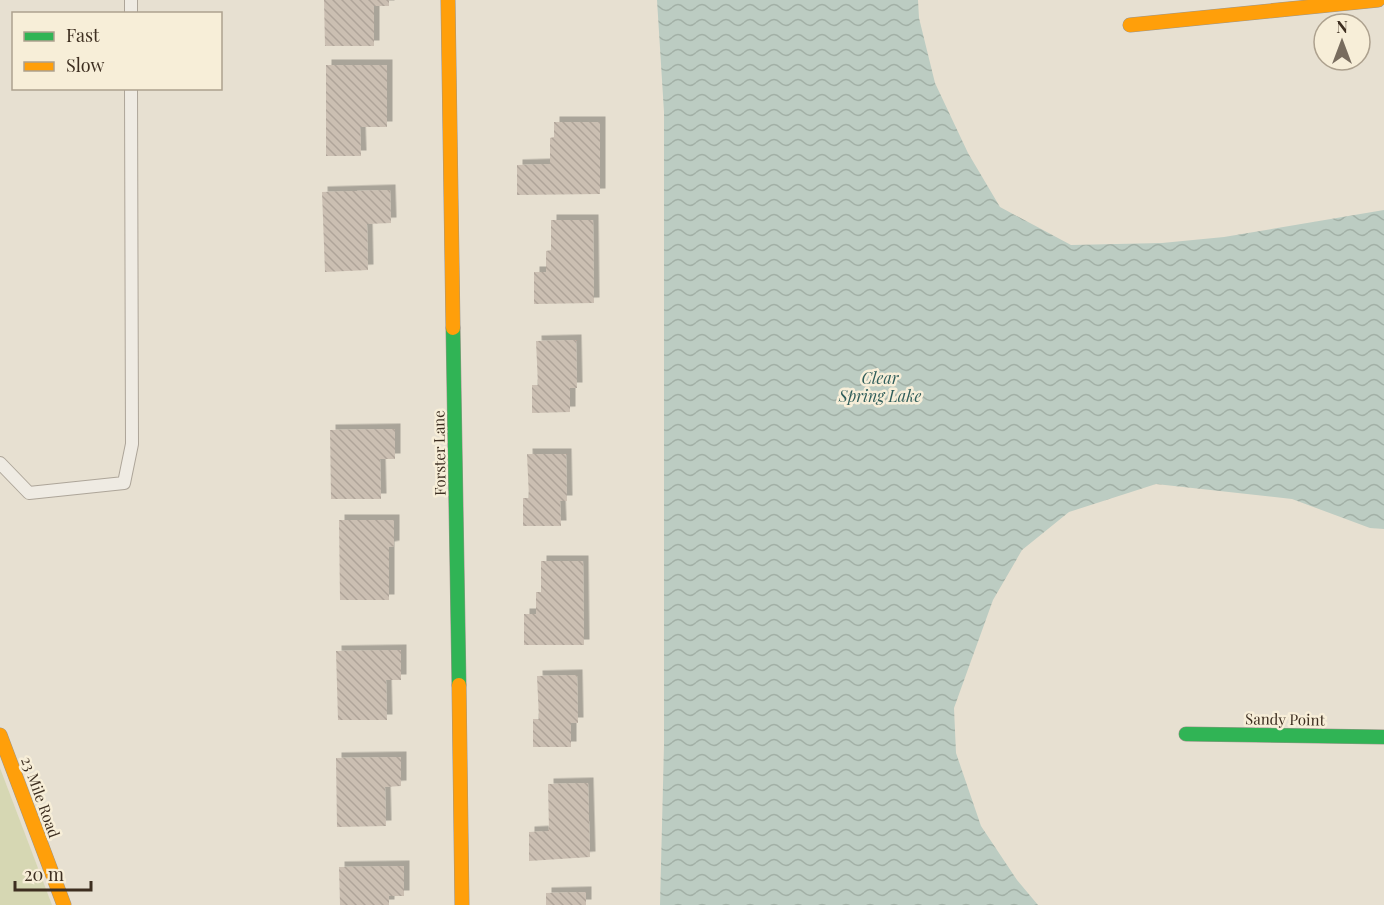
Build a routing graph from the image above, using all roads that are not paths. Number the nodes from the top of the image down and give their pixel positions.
1 (448, 0) edge
2 (1378, 0) edge
3 (1130, 25) dead end
4 (131, 90) edge
5 (0, 463) edge
6 (1186, 734) dead end
7 (0, 735) edge
8 (1384, 737) edge
9 (64, 905) edge
10 (462, 905) edge

1 - 10 street, Forster Lane
2 - 3 street
4 - 5 lane
6 - 8 street, Sandy Point
7 - 9 street, 23 Mile Road

